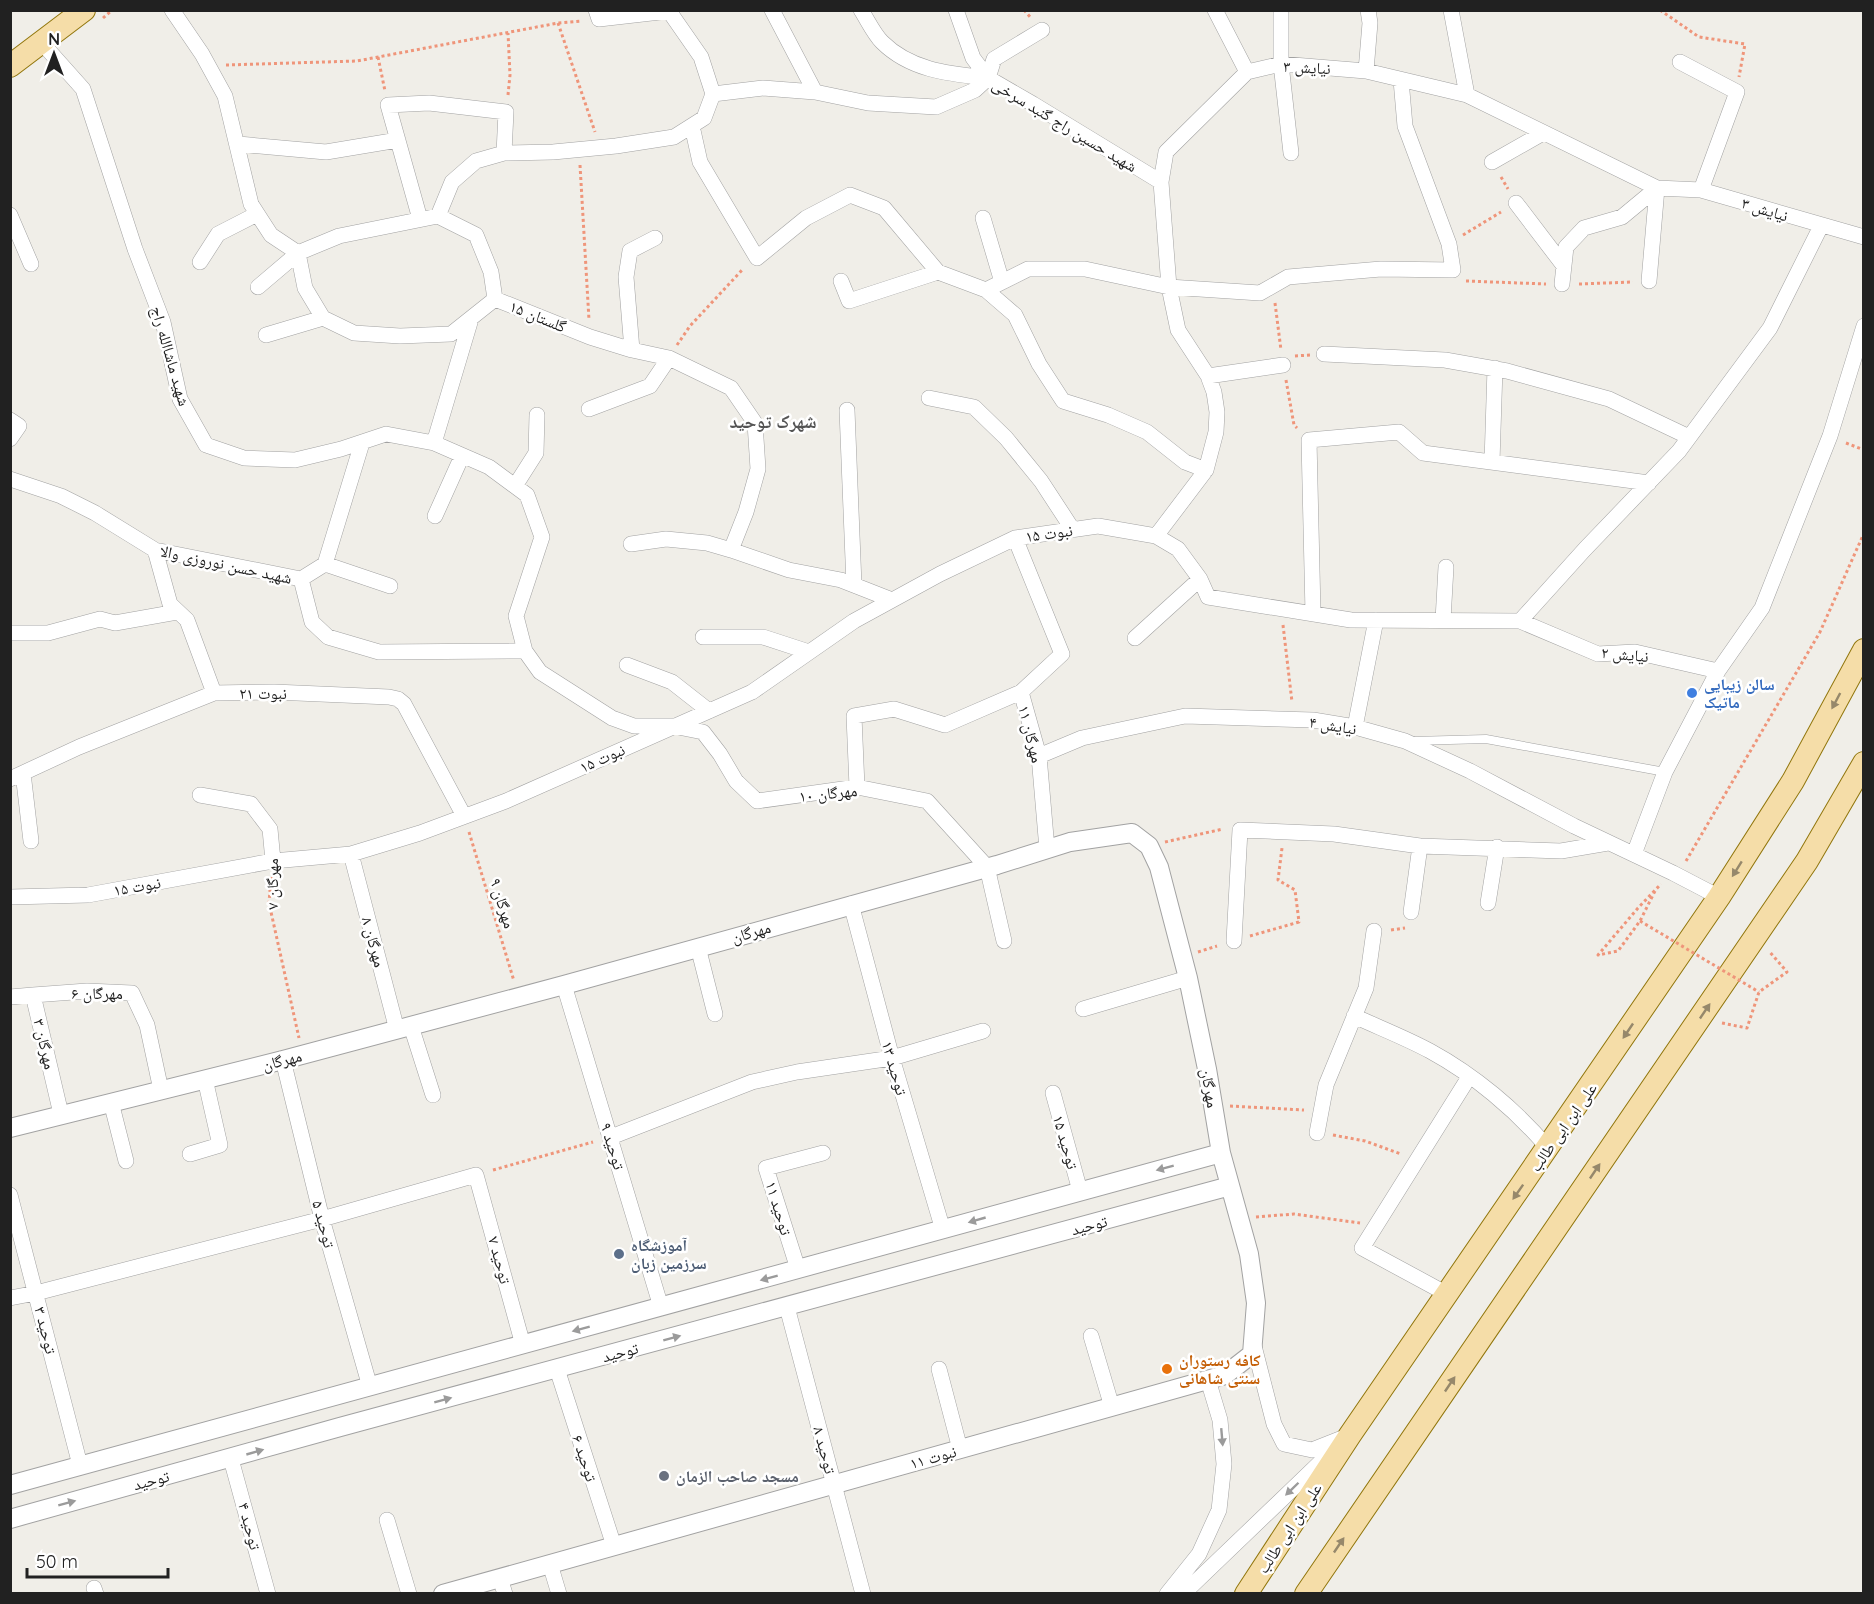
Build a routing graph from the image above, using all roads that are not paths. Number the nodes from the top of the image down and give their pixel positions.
1 (84, 10) edge
2 (172, 10) edge
3 (772, 10) edge
4 (861, 10) edge
5 (956, 10) edge
6 (1215, 10) edge
7 (1281, 10) edge
8 (1368, 10) edge
9 (1451, 10) edge
10 (597, 15) edge
11 (1042, 30) dead end
12 (42, 43) junction
13 (1680, 62) dead end
14 (1281, 64) junction
15 (10, 66) edge
16 (1366, 71) junction
17 (1247, 72) junction
18 (988, 78) junction
19 (1401, 80) junction
20 (815, 92) junction
21 (713, 94) junction
22 (1467, 95) junction
23 (692, 126) junction
24 (1543, 133) junction
25 (398, 140) junction
26 (238, 144) junction
27 (504, 153) junction
28 (1291, 153) dead end
29 (1492, 162) road end
30 (1161, 182) junction
31 (1657, 188) junction
32 (1701, 189) junction
33 (1516, 203) road end
34 (258, 214) junction
35 (10, 215) edge
36 (438, 216) junction
37 (983, 218) dead end
38 (420, 219) junction
39 (1821, 226) junction
40 (1863, 237) edge
41 (655, 238) dead end
42 (298, 253) junction
43 (200, 262) dead end
44 (31, 264) dead end
45 (1564, 266) junction
46 (938, 272) junction
47 (841, 281) dead end
48 (1649, 281) road end
49 (1002, 282) junction
50 (1562, 284) road end
51 (258, 287) dead end
52 (1169, 287) junction
53 (986, 290) junction
54 (495, 299) junction
55 (323, 318) junction
56 (471, 319) junction
57 (1863, 326) edge
58 (266, 334) dead end
59 (632, 350) junction
60 (1324, 354) road end
61 (669, 358) junction
62 (1287, 361) road end
63 (1495, 368) junction
64 (1208, 376) junction
65 (929, 398) dead end
66 (589, 409) dead end
67 (847, 410) dead end
68 (537, 415) dead end
69 (10, 420) edge
70 (1689, 437) junction
71 (10, 439) edge
72 (362, 442) junction
73 (434, 443) junction
74 (462, 456) junction
75 (1492, 462) junction
76 (1206, 470) junction
77 (10, 479) edge
78 (1648, 483) junction
79 (515, 486) junction
80 (435, 516) dead end
81 (1073, 530) junction
82 (1156, 536) junction
83 (1015, 538) junction
84 (631, 544) dead end
85 (154, 550) junction
86 (731, 550) junction
87 (325, 564) junction
88 (1446, 567) dead end
89 (302, 579) junction
90 (1200, 579) junction
91 (854, 585) junction
92 (390, 586) dead end
93 (892, 600) junction
94 (177, 612) junction
95 (1313, 613) junction
96 (1376, 620) junction
97 (1443, 620) junction
98 (1520, 621) junction
99 (10, 633) edge
100 (704, 637) dead end
101 (1135, 638) dead end
102 (1863, 650) edge
103 (525, 651) junction
104 (809, 652) junction
105 (627, 665) dead end
106 (1718, 671) junction
107 (1021, 692) junction
108 (213, 693) junction
109 (709, 711) junction
110 (673, 726) junction
111 (1355, 727) junction
112 (1405, 741) junction
113 (1039, 756) junction
114 (1863, 763) edge
115 (1665, 771) junction
116 (17, 776) edge
117 (857, 787) junction
118 (200, 795) dead end
119 (464, 816) junction
120 (31, 841) dead end
121 (1608, 843) junction
122 (1420, 846) junction
123 (1497, 848) junction
124 (1047, 849) junction
125 (351, 854) junction
126 (1634, 854) junction
127 (273, 861) junction
128 (987, 867) junction
129 (10, 897) edge
130 (1719, 897) junction
131 (1488, 903) dead end
132 (851, 904) junction
133 (1412, 912) road end
134 (1374, 932) road end
135 (1004, 941) dead end
136 (1234, 941) road end
137 (698, 947) junction
138 (1188, 978) junction
139 (564, 985) junction
140 (33, 995) junction
141 (10, 997) edge
142 (1083, 1009) dead end
143 (715, 1014) dead end
144 (1354, 1016) junction
145 (404, 1028) junction
146 (983, 1031) dead end
147 (892, 1058) junction
148 (283, 1060) junction
149 (1469, 1077) junction
150 (205, 1079) junction
151 (161, 1090) junction
152 (1053, 1093) dead end
153 (433, 1095) dead end
154 (111, 1102) junction
155 (61, 1114) junction
156 (10, 1128) edge
157 (1317, 1133) road end
158 (611, 1137) junction
159 (1548, 1148) junction
160 (823, 1153) dead end
161 (1221, 1153) junction
162 (190, 1154) dead end
163 (126, 1161) dead end
164 (1230, 1186) junction
165 (1080, 1191) junction
166 (10, 1195) edge
167 (322, 1219) junction
168 (943, 1230) junction
169 (798, 1269) junction
170 (36, 1293) junction
171 (1447, 1294) junction
172 (10, 1298) edge
173 (661, 1307) junction
174 (787, 1307) junction
175 (1091, 1336) dead end
176 (1253, 1342) junction
177 (523, 1345) junction
178 (557, 1369) junction
179 (939, 1369) dead end
180 (1208, 1380) junction
181 (370, 1387) junction
182 (332, 1396) junction
183 (1112, 1407) junction
184 (340, 1427) junction
185 (1350, 1435) junction
186 (960, 1449) junction
187 (231, 1459) junction
188 (80, 1465) junction
189 (10, 1485) edge
190 (834, 1485) junction
191 (10, 1519) edge
192 (387, 1520) dead end
193 (614, 1546) junction
194 (550, 1564) junction
195 (502, 1586) edge
196 (268, 1593) edge
197 (409, 1593) edge
198 (443, 1593) edge
199 (559, 1593) edge
200 (863, 1593) edge
201 (1167, 1593) edge
202 (1182, 1593) edge
203 (1246, 1593) edge
204 (1306, 1593) edge

1 - 12 main road
2 - 26 street
3 - 20 street
4 - 18 street
5 - 18 street
6 - 17 street
7 - 14 street
8 - 16 street
9 - 22 street
10 - 21 street
11 - 18 street
12 - 15 main road
12 - 72 street, شهید ماشاالله راج
13 - 32 street
14 - 16 street, نیایش ۳
14 - 17 street, نیایش ۳
14 - 28 street
16 - 19 street, نیایش ۳
17 - 30 street
18 - 20 street, شهید حسین راج گنبد سرخی
18 - 30 street, شهید حسین راج گنبد سرخی
19 - 22 street, نیایش ۳
19 - 52 street
20 - 21 street, شهید حسین راج گنبد سرخی
21 - 23 street
22 - 24 street, نیایش ۳
23 - 27 street
23 - 46 street
24 - 29 street
24 - 31 street, نیایش ۳
25 - 26 street
25 - 27 street
25 - 38 street
26 - 34 street
27 - 36 street
30 - 52 street
31 - 32 street, نیایش ۳
31 - 45 street
31 - 48 street
32 - 39 street, نیایش ۳
33 - 45 street
34 - 42 street
34 - 43 street
35 - 44 street
36 - 38 street
36 - 54 street
37 - 49 street
38 - 42 street
39 - 40 street, نیایش ۳
39 - 70 street
41 - 59 street
42 - 51 street
42 - 55 street
45 - 50 street
46 - 47 street
46 - 53 street
49 - 52 street
49 - 53 street
52 - 64 street
53 - 76 street
54 - 56 street, گلستان ۱۵
54 - 59 street, گلستان ۱۵
55 - 56 street, گلستان ۱۵
55 - 58 street
56 - 73 street
57 - 106 street
59 - 61 street, گلستان ۱۵
60 - 63 street
61 - 66 street
61 - 86 street, گلستان ۱۵
62 - 64 street
63 - 70 street
63 - 75 street
64 - 76 street
65 - 81 street
67 - 91 street
68 - 79 street
69 - 71 street
70 - 78 street
72 - 73 street, شهید ماشاالله راج
72 - 87 street
73 - 74 street, شهید ماشاالله راج
74 - 79 street, شهید ماشاالله راج
74 - 80 street
75 - 78 street
75 - 95 street
76 - 82 street
77 - 85 street, شهید حسن نوروزی والا
78 - 98 street
79 - 103 street, شهید ماشاالله راج
81 - 82 street, نبوت ۱۵
81 - 83 street, نبوت ۱۵
82 - 90 street, نیایش ۲
83 - 93 street, نبوت ۱۵
83 - 107 street, مهرگان ۱۱
84 - 86 street
85 - 89 street, شهید حسن نوروزی والا
85 - 94 street
86 - 91 street
87 - 89 street
87 - 92 street
88 - 97 street
89 - 103 street, شهید حسن نوروزی والا
90 - 95 street, نیایش ۲
90 - 101 street
91 - 93 street
93 - 104 street, نبوت ۱۵
94 - 99 street
94 - 108 street
95 - 96 street, نیایش ۲
96 - 97 street, نیایش ۲
96 - 111 street
97 - 98 street, نیایش ۲
98 - 106 street, نیایش ۲
100 - 104 street
102 -> 130 main road, علی ابن ابی طالب
103 - 110 street, شهید ماشاالله راج
104 - 109 street, نبوت ۱۵
105 - 109 street
106 - 115 street
107 - 113 street, مهرگان ۱۱
107 - 117 street
108 - 116 street, نبوت ۲۱
108 - 119 street, نبوت ۲۱
109 - 110 street, نبوت ۱۵
110 - 117 street, مهرگان ۱۰
110 - 119 street, نبوت ۱۵
111 - 112 street, نیایش ۴
111 - 113 street, نیایش ۴
112 - 115 lane
112 - 121 street, نیایش ۴
113 - 124 street, مهرگان ۱۱
204 -> 114 main road
115 - 126 street
116 - 120 street
117 - 128 street, مهرگان ۱۰
118 - 127 street, مهرگان ۷
119 - 125 street, نبوت ۱۵
121 - 123 street
121 - 126 street, نیایش ۴
122 - 123 street
122 - 133 street
122 - 136 street
123 - 131 street
124 - 128 street, مهرگان
124 - 138 street, مهرگان
125 - 127 street, نبوت ۱۵
125 - 145 street, مهرگان ۸
126 - 130 street, نیایش ۴
127 - 129 street, نبوت ۱۵
128 - 132 street, مهرگان
128 - 135 street
130 -> 159 main road, علی ابن ابی طالب
132 - 137 street, مهرگان
132 - 147 street, توحید ۱۳
134 - 144 street
137 - 139 street, مهرگان
137 - 143 street
138 - 142 street
138 - 161 street, مهرگان
139 - 145 street, مهرگان
139 - 158 street, توحید ۹
140 - 141 street, مهرگان ۳
140 - 151 street, مهرگان ۶
140 - 155 street, مهرگان ۳
144 - 149 street
144 - 157 street
145 - 148 street, مهرگان
145 - 153 street, مهرگان ۸
146 - 147 street
147 - 158 street
147 - 168 street, توحید ۱۳
148 - 150 street, مهرگان
148 - 167 street, توحید ۵
149 - 159 street
149 - 171 street
150 - 151 street, مهرگان
150 - 162 street
151 - 154 street, مهرگان
152 - 165 street, توحید ۱۵
154 - 155 street, مهرگان
154 - 163 street
155 - 156 street, مهرگان
158 - 173 street, توحید ۹
159 -> 171 main road, علی ابن ابی طالب
160 - 169 street, توحید ۱۱
161 - 164 street, مهرگان
161 -> 165 street, توحید
164 - 174 street, توحید
164 - 176 street
165 -> 168 street, توحید
166 - 170 street, توحید ۳
167 - 170 street
167 - 177 street, توحید ۷
167 - 181 street, توحید ۵
168 - 169 street, توحید
169 -> 173 street, توحید
170 - 172 street
170 - 188 street, توحید ۳
171 - 185 main road, علی ابن ابی طالب
173 -> 177 street, توحید
178 -> 174 street, توحید
174 - 190 street, توحید ۸
175 - 183 street
176 - 180 street, نبوت ۱۱
176 - 185 street
177 - 181 street, توحید
184 -> 178 street, توحید
178 - 193 street, توحید ۶
179 - 186 street
180 - 183 street, نبوت ۱۱
180 -> 201 street
181 - 182 street, توحید
182 - 184 street
182 - 188 street, توحید
183 - 186 street, نبوت ۱۱
187 -> 184 street, توحید
185 -> 202 street
185 - 203 main road, علی ابن ابی طالب
186 - 190 street, نبوت ۱۱
191 -> 187 street, توحید
187 - 196 street, توحید ۴
188 - 189 street, توحید
190 - 193 street, نبوت ۱۱
190 - 200 street, توحید ۸
192 - 197 street
193 - 194 street, نبوت ۱۱
194 - 195 street, نبوت ۱۱
194 - 199 street
195 - 198 street, نبوت ۱۱

